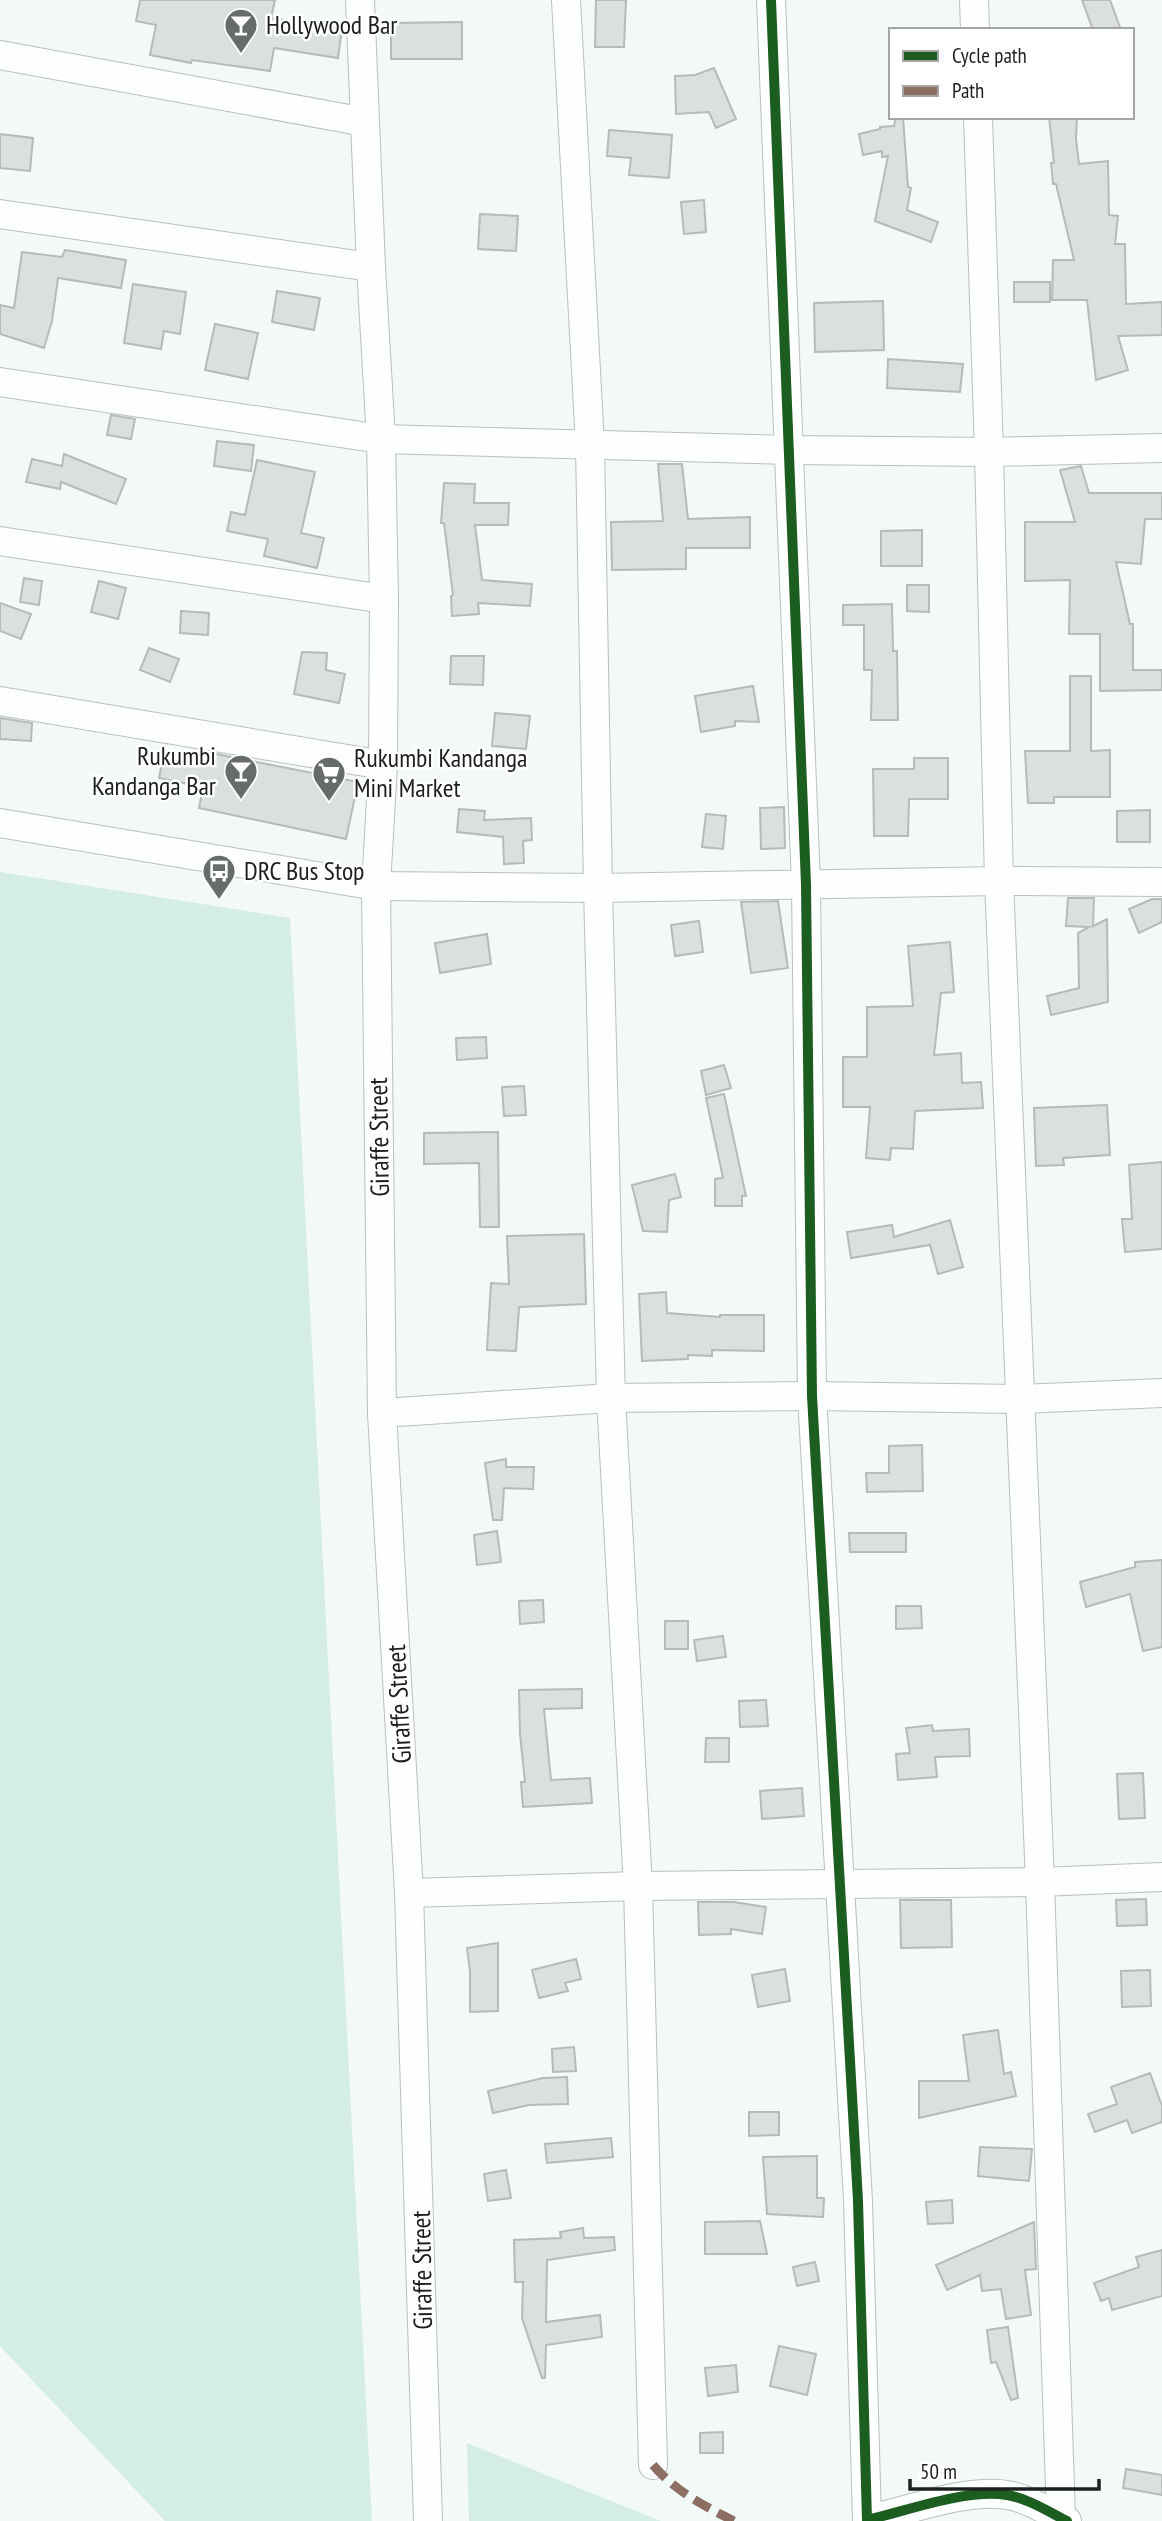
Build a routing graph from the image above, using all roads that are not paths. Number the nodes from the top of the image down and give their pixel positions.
1 (360, 0) edge
2 (566, 0) edge
3 (771, 0) edge
4 (974, 0) edge
5 (975, 28) edge
6 (0, 55) edge
7 (978, 119) edge
8 (365, 122) junction
9 (0, 214) edge
10 (371, 267) junction
11 (0, 382) edge
12 (381, 439) junction
13 (590, 444) junction
14 (1162, 448) edge
15 (790, 450) junction
16 (989, 452) junction
17 (0, 541) edge
18 (384, 599) junction
19 (0, 701) edge
20 (383, 765) junction
21 (0, 823) edge
22 (999, 881) junction
23 (1162, 882) edge
24 (806, 885) junction
25 (376, 886) junction
26 (598, 888) junction
27 (1162, 1393) edge
28 (812, 1396) junction
29 (611, 1398) junction
30 (1021, 1399) junction
31 (382, 1413) junction
32 (1162, 1877) edge
33 (1040, 1882) junction
34 (841, 1885) junction
35 (638, 1886) junction
36 (410, 1893) junction
37 (653, 2465) dead end
38 (1064, 2519) edge
39 (428, 2521) edge

1 - 8 street, Giraffe Street
2 - 13 street
3 - 15 street
4 - 5 street
6 - 8 street
7 - 16 street
8 - 10 street, Giraffe Street
9 - 10 street
10 - 12 street, Giraffe Street
11 - 12 street
12 - 13 street
12 - 18 street, Giraffe Street
13 - 15 street
13 - 26 street
14 - 16 street
15 - 16 street
15 - 24 street
16 - 22 street
17 - 18 street
18 - 20 street, Giraffe Street
19 - 20 street
20 - 25 street, Giraffe Street
21 - 25 street
22 - 23 street
22 - 24 street
22 - 30 street
24 - 26 street
24 - 28 street
25 - 26 street
25 - 31 street, Giraffe Street
26 - 29 street
27 - 30 street
28 - 29 street
28 - 30 street
28 - 34 street
29 - 31 street
29 - 35 street
30 - 33 street
31 - 36 street, Giraffe Street
32 - 33 street
33 - 34 street
33 - 38 street
34 - 35 street
34 - 38 street
35 - 36 street
35 - 37 street
36 - 39 street, Giraffe Street

